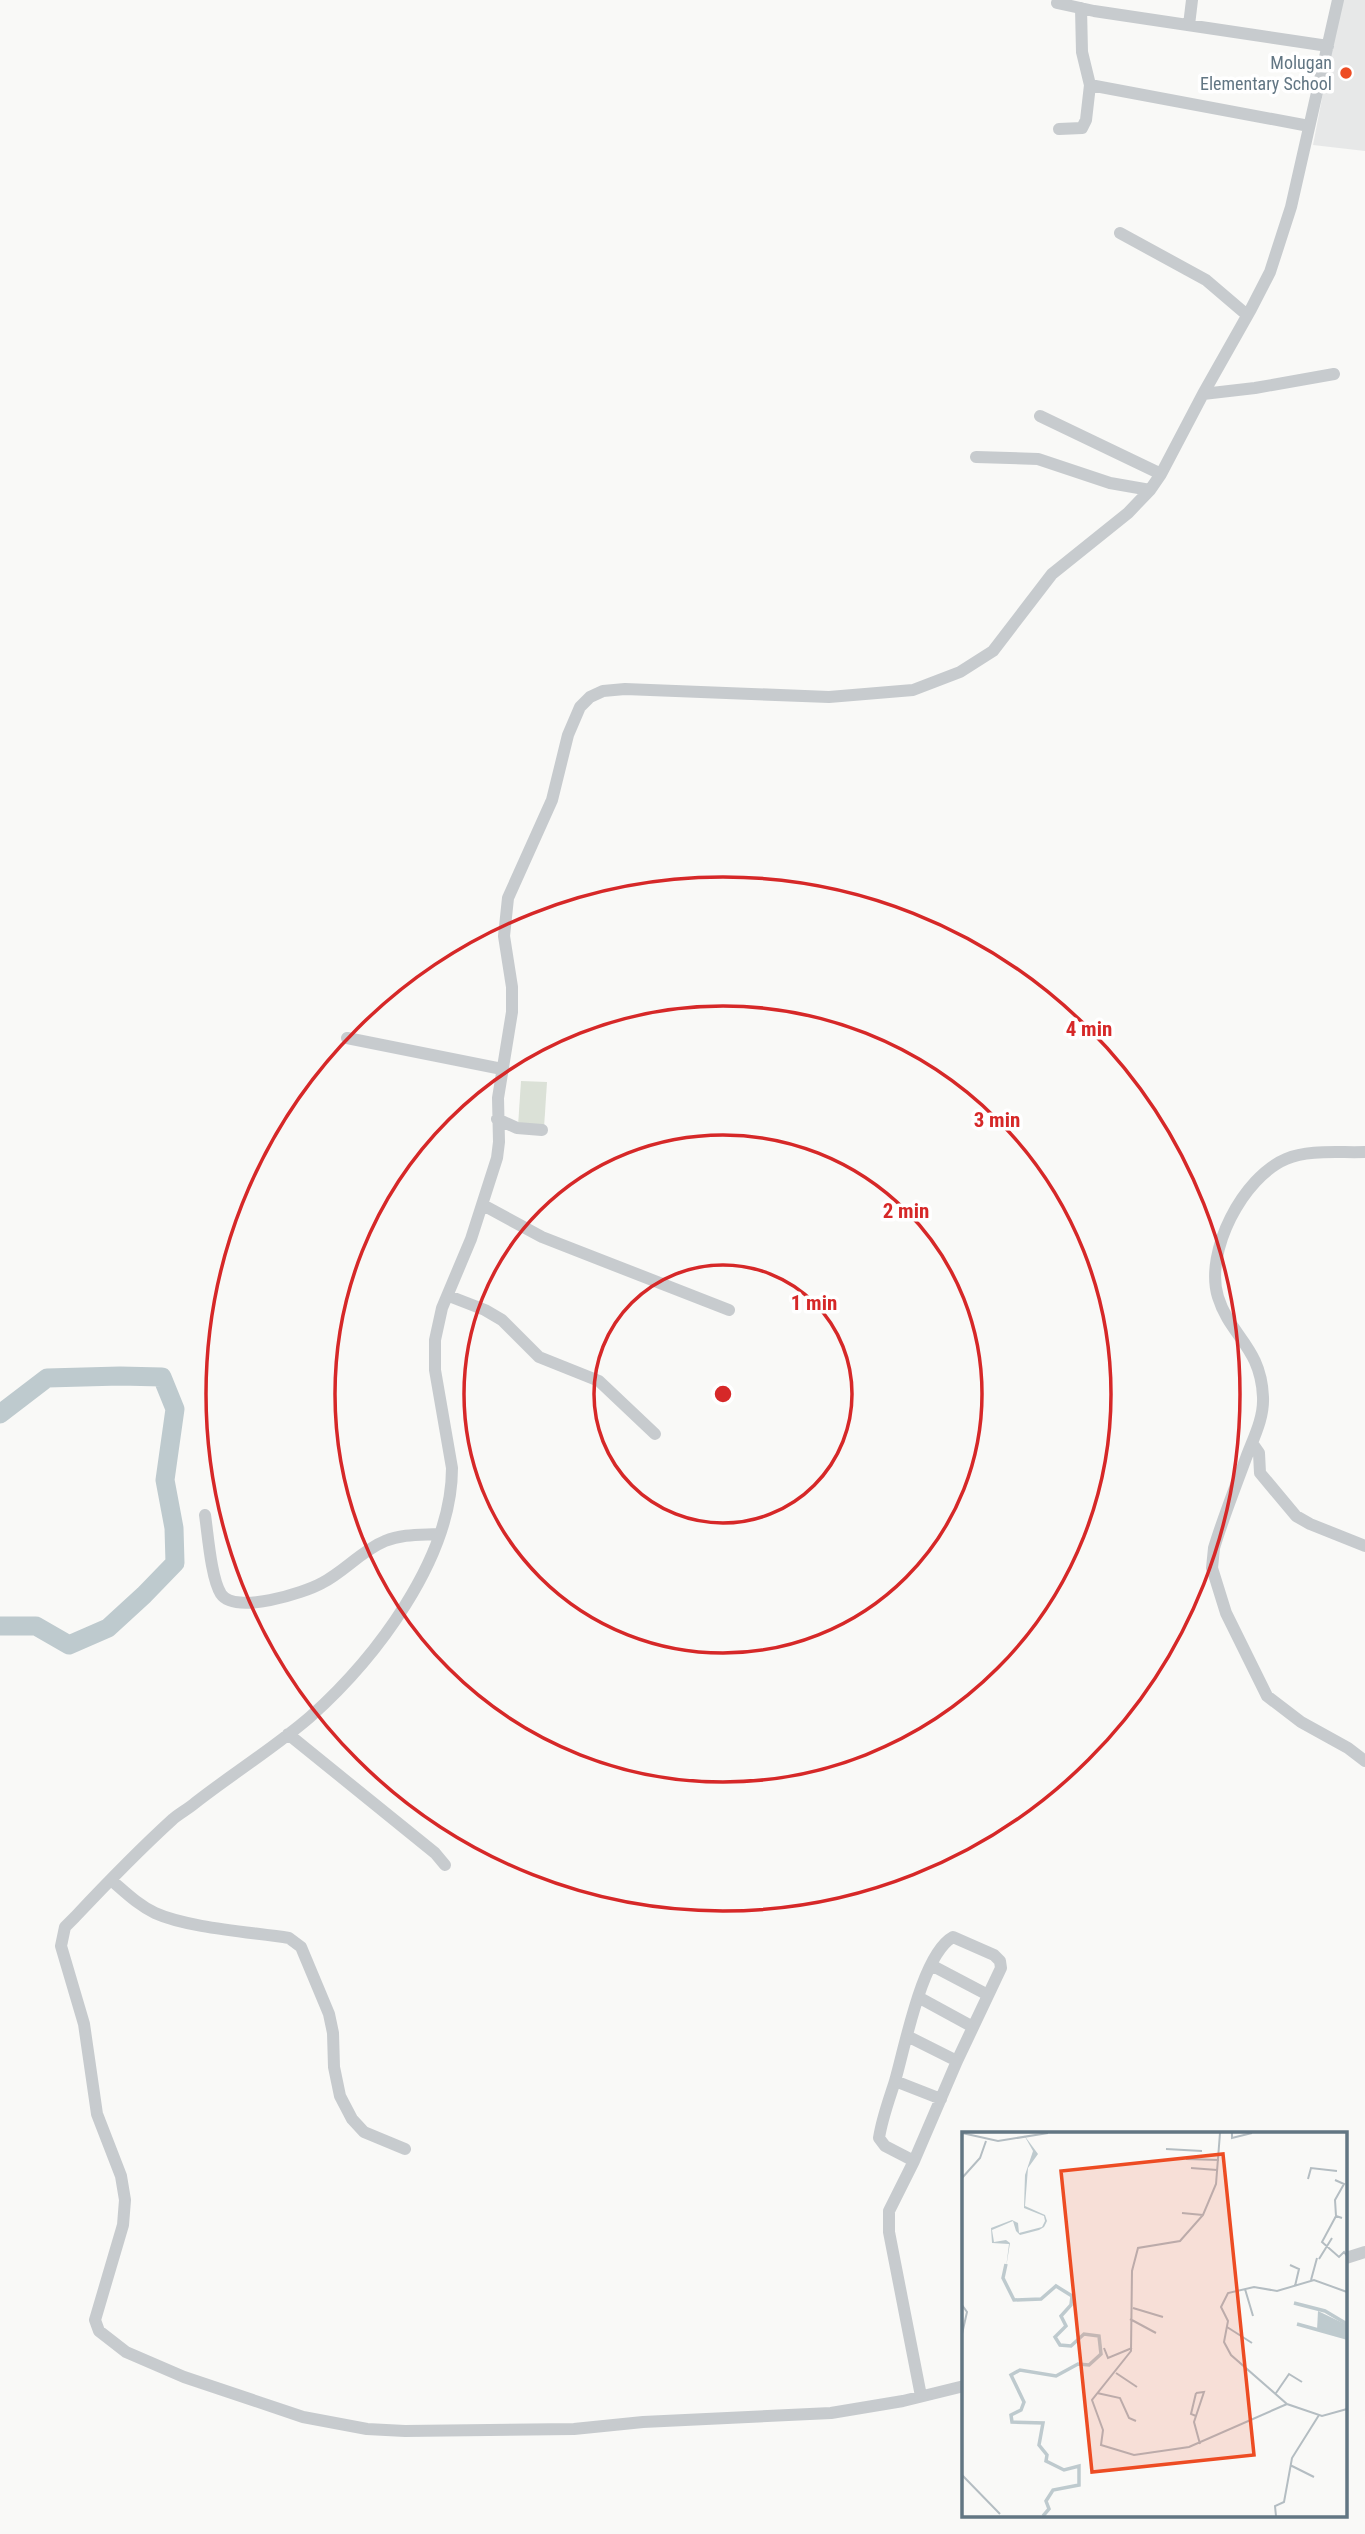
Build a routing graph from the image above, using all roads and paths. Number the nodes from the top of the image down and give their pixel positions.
1 (1192, 0) edge
2 (1338, 0) edge
3 (1057, 2) dead end
4 (1090, 6) edge
5 (1189, 25) junction
6 (1328, 46) junction
7 (1090, 85) junction
8 (1308, 126) junction
9 (1059, 129) dead end
10 (1120, 233) dead end
11 (1247, 315) junction
12 (1334, 374) dead end
13 (1203, 394) junction
14 (1040, 416) dead end
15 (976, 457) dead end
16 (1161, 474) junction
17 (1150, 490) junction
18 (347, 1038) dead end
19 (502, 1069) junction
20 (497, 1119) junction
21 (542, 1129) dead end
22 (1365, 1152) edge
23 (483, 1205) junction
24 (449, 1296) junction
25 (729, 1310) dead end
26 (655, 1434) dead end
27 (1252, 1443) junction
28 (205, 1515) dead end
29 (438, 1534) junction
30 (1365, 1546) edge
31 (288, 1734) junction
32 (1365, 1761) edge
33 (446, 1865) dead end
34 (111, 1880) junction
35 (931, 1965) junction
36 (988, 1994) junction
37 (918, 1997) junction
38 (973, 2027) junction
39 (907, 2036) junction
40 (957, 2061) junction
41 (895, 2081) junction
42 (942, 2099) junction
43 (405, 2148) dead end
44 (914, 2161) junction
45 (1365, 2252) edge
46 (1348, 2257) edge
47 (962, 2386) edge
48 (920, 2396) junction

1 - 5 street
2 - 6 street
3 - 4 street
4 - 5 street
4 - 7 street
5 - 6 street
6 - 8 street
7 - 8 street
7 - 9 street
8 - 11 street
10 - 11 street
11 - 13 street
12 - 13 street
13 - 16 street
14 - 16 street
15 - 17 street
16 - 17 street
17 - 19 street
18 - 19 street
19 - 20 street
20 - 21 street
20 - 23 street
22 - 27 street
23 - 24 street
23 - 25 street
24 - 26 street
24 - 29 street
27 - 30 street
27 - 32 street
28 - 29 street
29 - 31 street
31 - 33 street
31 - 34 street
34 - 43 street
34 - 48 street
35 - 36 street
35 - 36 street
35 - 37 street
36 - 38 street
37 - 38 street
37 - 39 street
38 - 40 street
39 - 40 street
39 - 41 street
40 - 42 street
41 - 42 street
41 - 44 street
42 - 44 street
44 - 48 street
45 - 46 street
47 - 48 street

